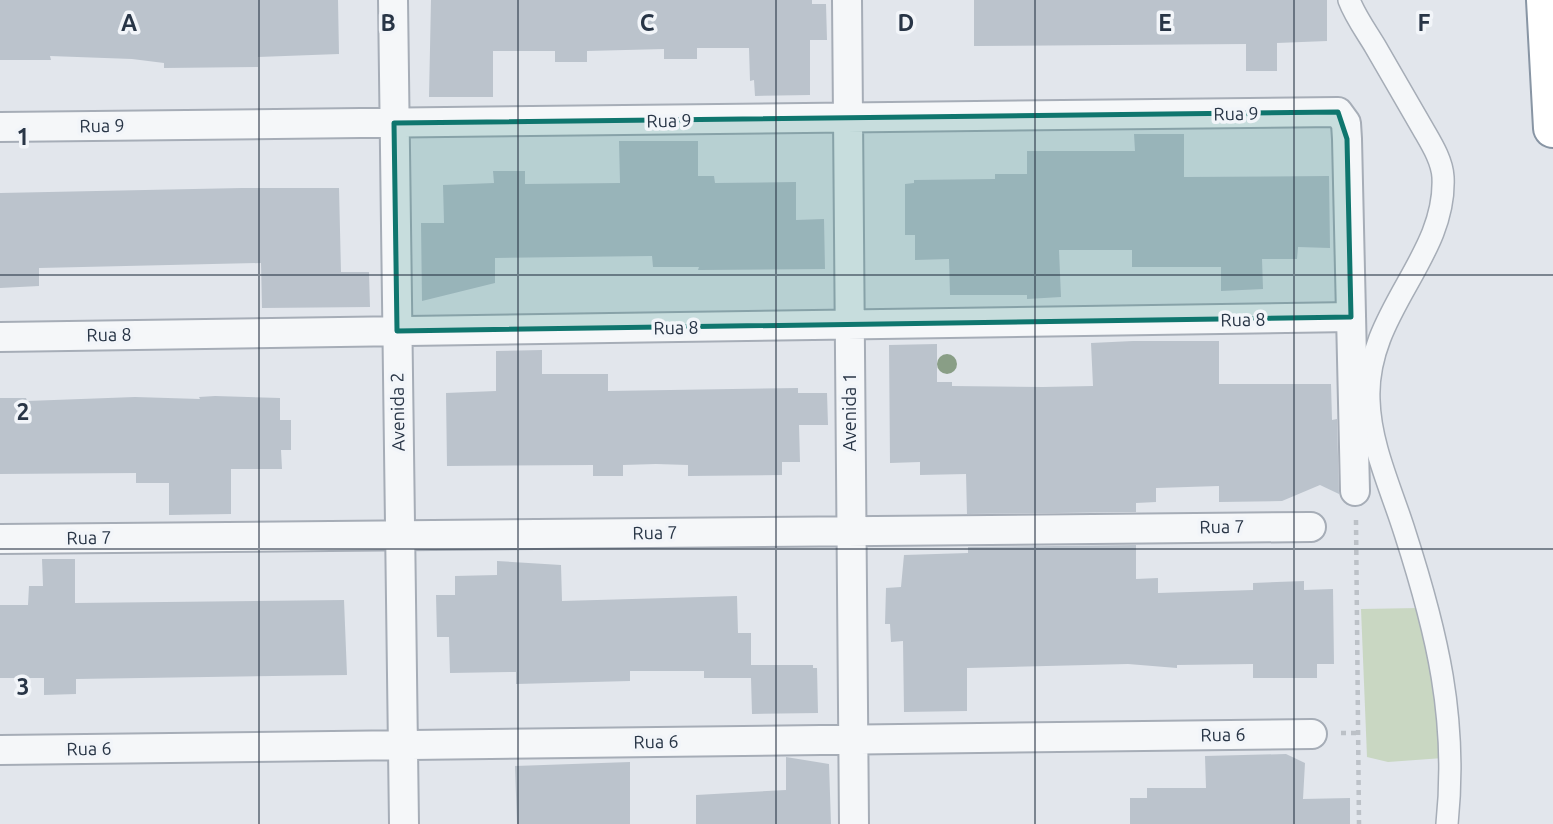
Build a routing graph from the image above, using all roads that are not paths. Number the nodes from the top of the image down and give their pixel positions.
1 (393, 0) edge
2 (847, 0) edge
3 (1349, 0) edge
4 (1546, 0) edge
5 (848, 119) junction
6 (394, 123) junction
7 (0, 127) edge
8 (1553, 128) edge
9 (1351, 317) junction
10 (850, 325) junction
11 (397, 331) junction
12 (0, 337) edge
13 (1355, 491) road end
14 (1311, 527) dead end
15 (851, 531) junction
16 (400, 535) junction
17 (0, 539) edge
18 (1312, 734) dead end
19 (853, 739) junction
20 (403, 745) junction
21 (0, 750) edge
22 (404, 824) edge
23 (854, 824) edge
24 (1447, 824) edge

1 - 6 street, Avenida 2
2 - 5 street, Avenida 1
3 - 24 street
4 - 8 highway
5 - 6 street, Rua 9
5 - 9 street, Rua 9
5 - 10 street, Avenida 1
6 - 7 street, Rua 9
6 - 11 street, Avenida 2
9 - 10 street, Rua 8
9 - 13 street
10 - 11 street, Rua 8
10 - 15 street, Avenida 1
11 - 12 street, Rua 8
11 - 16 street, Avenida 2
14 - 15 street, Rua 7
15 - 16 street, Rua 7
15 - 19 street, Avenida 1
16 - 17 street, Rua 7
16 - 20 street, Avenida 2
18 - 19 street, Rua 6
19 - 20 street, Rua 6
19 - 23 street, Avenida 1
20 - 21 street, Rua 6
20 - 22 street, Avenida 2

